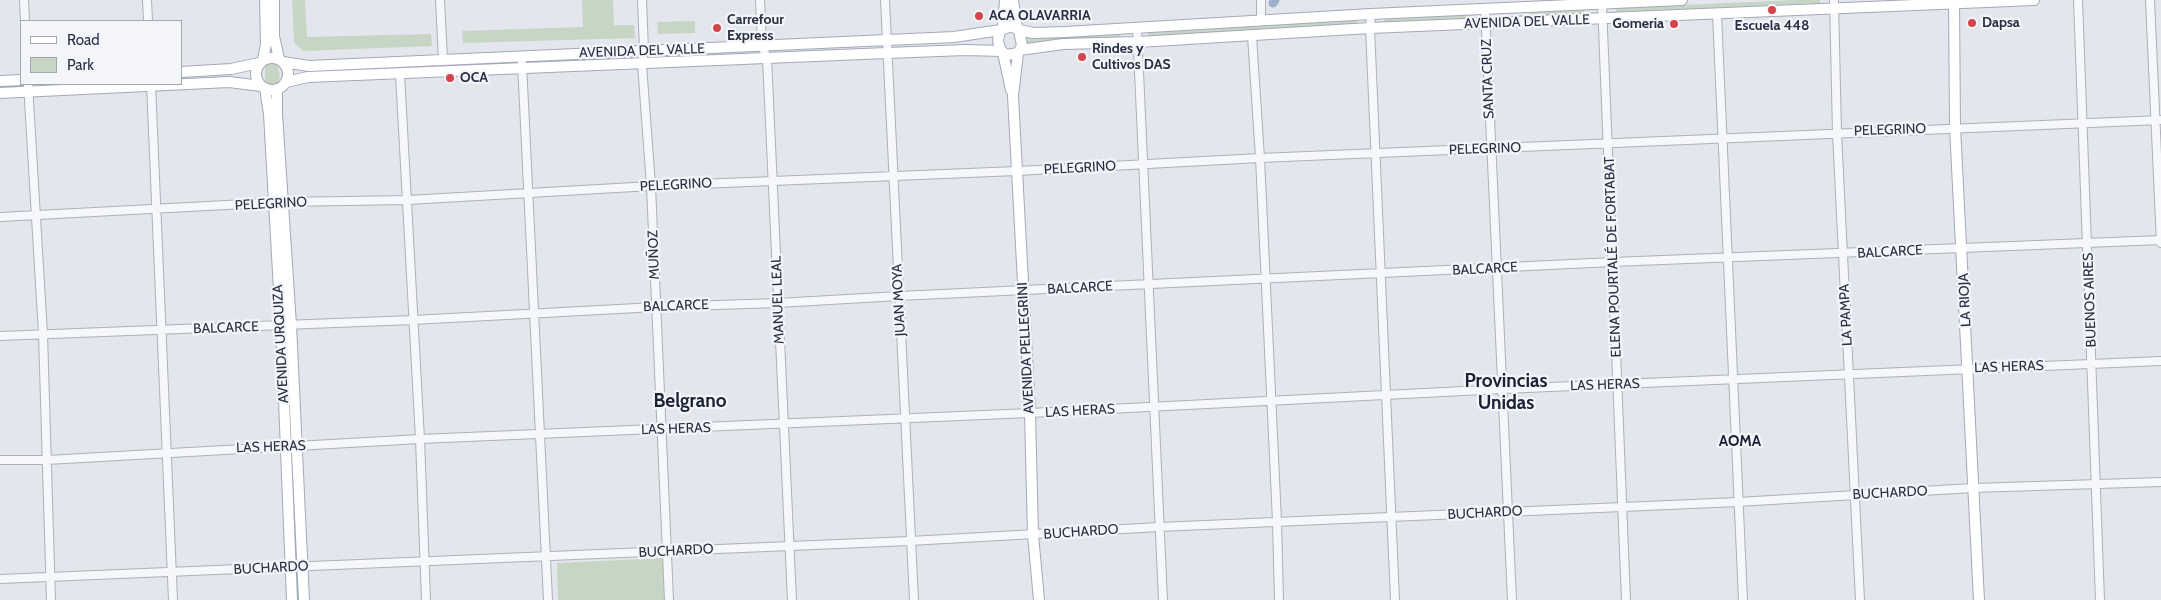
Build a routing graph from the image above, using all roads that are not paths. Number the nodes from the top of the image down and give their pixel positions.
1 (24, 0) edge
2 (147, 0) edge
3 (265, 0) edge
4 (274, 0) edge
5 (440, 0) edge
6 (642, 0) edge
7 (760, 0) edge
8 (885, 0) edge
9 (1005, 0) edge
10 (1012, 0) edge
11 (1261, 0) edge
12 (1682, 0) edge
13 (2034, 0) edge
14 (2078, 0) edge
15 (2150, 0) edge
16 (1954, 2) edge
17 (1602, 4) junction
18 (1834, 4) edge
19 (1485, 8) junction
20 (1371, 14) junction
21 (1717, 14) junction
22 (1603, 19) junction
23 (26, 20) edge
24 (148, 20) edge
25 (1261, 20) junction
26 (1486, 23) junction
27 (1018, 28) junction
28 (1138, 28) junction
29 (1370, 28) junction
30 (1002, 29) junction
31 (1252, 36) junction
32 (886, 39) junction
33 (1138, 42) junction
34 (762, 46) junction
35 (644, 50) junction
36 (887, 52) junction
37 (1002, 52) junction
38 (1019, 52) junction
39 (521, 56) junction
40 (767, 58) junction
41 (444, 59) junction
42 (281, 60) junction
43 (261, 61) junction
44 (642, 64) junction
45 (523, 69) junction
46 (182, 72) edge
47 (400, 74) junction
48 (20, 80) edge
49 (0, 81) edge
50 (286, 82) junction
51 (182, 84) edge
52 (150, 85) edge
53 (263, 87) junction
54 (28, 88) edge
55 (277, 89) junction
56 (0, 94) edge
57 (1013, 96) junction
58 (2158, 120) edge
59 (2083, 124) junction
60 (1955, 127) junction
61 (1837, 133) junction
62 (1723, 139) junction
63 (1608, 144) junction
64 (1491, 148) junction
65 (1375, 153) junction
66 (1260, 158) junction
67 (1144, 164) junction
68 (1018, 171) junction
69 (893, 175) junction
70 (774, 181) junction
71 (651, 186) junction
72 (530, 193) junction
73 (408, 200) junction
74 (278, 203) junction
75 (156, 210) junction
76 (35, 215) junction
77 (0, 216) edge
78 (2161, 241) edge
79 (2088, 243) junction
80 (1962, 249) junction
81 (1842, 254) junction
82 (1729, 259) junction
83 (1613, 262) junction
84 (1498, 268) junction
85 (1381, 274) junction
86 (1265, 279) junction
87 (1149, 285) junction
88 (1024, 291) junction
89 (899, 296) junction
90 (778, 303) junction
91 (656, 306) junction
92 (536, 313) junction
93 (413, 320) junction
94 (286, 326) junction
95 (162, 330) junction
96 (44, 334) junction
97 (0, 336) edge
98 (2161, 361) edge
99 (2092, 365) junction
100 (1968, 368) junction
101 (1849, 375) junction
102 (1733, 379) junction
103 (1618, 384) junction
104 (1503, 389) junction
105 (1386, 394) junction
106 (1271, 401) junction
107 (1154, 406) junction
108 (1030, 414) junction
109 (906, 418) junction
110 (784, 424) junction
111 (662, 429) junction
112 (541, 434) junction
113 (420, 439) junction
114 (285, 446) junction
115 (297, 446) junction
116 (166, 452) junction
117 (0, 460) edge
118 (47, 460) junction
119 (2161, 482) edge
120 (2096, 484) junction
121 (1973, 488) junction
122 (1854, 495) junction
123 (1738, 502) junction
124 (1622, 506) junction
125 (1507, 512) junction
126 (1391, 517) junction
127 (1277, 522) junction
128 (1159, 527) junction
129 (1034, 535) junction
130 (910, 541) junction
131 (789, 545) junction
132 (667, 552) junction
133 (547, 556) junction
134 (424, 561) junction
135 (291, 566) junction
136 (303, 566) junction
137 (172, 573) junction
138 (50, 578) junction
139 (0, 579) edge
140 (51, 600) edge
141 (173, 600) edge
142 (292, 600) edge
143 (304, 600) edge
144 (426, 600) edge
145 (548, 600) edge
146 (669, 600) edge
147 (792, 600) edge
148 (914, 600) edge
149 (1038, 600) edge
150 (1163, 600) edge
151 (1279, 600) edge
152 (1395, 600) edge
153 (1512, 600) edge
154 (1626, 600) edge
155 (1742, 600) edge
156 (1860, 600) edge
157 (1979, 600) edge
158 (2100, 600) edge

1 - 23 street
2 - 24 street
3 - 43 main road
4 - 42 main road
5 - 41 street
6 - 35 street, MUÑOZ
7 - 34 street, MANUEL LEAL
8 - 32 street, JUAN MOYA
9 - 30 main road
10 - 27 main road
11 - 25 street
12 - 17 main road, AVENIDA DEL VALLE
13 - 16 main road, AVENIDA DEL VALLE
14 - 59 street, BUENOS AIRES
15 - 58 street
16 - 18 main road, AVENIDA DEL VALLE
16 - 60 main road, LA RIOJA
17 - 19 main road, AVENIDA DEL VALLE
17 - 22 street, ELENA POURTALÉ DE FORTABAT
18 - 21 main road, AVENIDA DEL VALLE
18 - 61 street, LA PAMPA
19 - 20 main road, AVENIDA DEL VALLE
19 - 26 street, SANTA CRUZ
20 - 25 main road, AVENIDA DEL VALLE
20 - 29 street
21 - 22 main road, AVENIDA DEL VALLE
21 - 62 street
22 - 26 main road, AVENIDA DEL VALLE
22 - 63 street, ELENA POURTALÉ DE FORTABAT
25 - 28 main road, AVENIDA DEL VALLE
26 - 29 main road, AVENIDA DEL VALLE
26 - 64 street, SANTA CRUZ
27 - 28 main road, AVENIDA DEL VALLE
27 - 30 main road
27 - 38 main road
28 - 33 street
29 - 31 main road, AVENIDA DEL VALLE
29 - 65 street
30 - 32 main road, AVENIDA DEL VALLE
30 - 37 main road
31 - 33 main road, AVENIDA DEL VALLE
31 - 66 street
32 - 34 main road, AVENIDA DEL VALLE
32 - 36 street, JUAN MOYA
33 - 38 main road, AVENIDA DEL VALLE
33 - 67 street
34 - 35 main road, AVENIDA DEL VALLE
34 - 40 street, MANUEL LEAL
35 - 39 main road, AVENIDA DEL VALLE
35 - 44 street, MUÑOZ
36 - 37 main road, AVENIDA DEL VALLE
36 - 40 main road, AVENIDA DEL VALLE
36 - 69 street, JUAN MOYA
37 - 38 main road
37 - 57 main road, AVENIDA PELLEGRINI
38 - 57 main road, AVENIDA PELLEGRINI
39 - 41 main road, AVENIDA DEL VALLE
39 - 45 street
40 - 44 main road, AVENIDA DEL VALLE
40 - 70 street, MANUEL LEAL
41 - 42 main road, AVENIDA DEL VALLE
42 - 43 main road
42 - 50 main road
43 - 46 main road
43 - 53 main road
44 - 45 main road, AVENIDA DEL VALLE
44 - 71 street, MUÑOZ
45 - 47 main road, AVENIDA DEL VALLE
45 - 72 street
47 - 50 main road, AVENIDA DEL VALLE
47 - 73 street
48 - 49 main road
50 - 55 main road
51 - 53 main road
52 - 54 main road
52 - 75 street
53 - 55 main road
53 - 74 main road, AVENIDA URQUIZA
54 - 56 main road
54 - 76 street
55 - 74 main road
57 - 68 main road, AVENIDA PELLEGRINI
58 - 59 street, PELEGRINO
58 - 78 street
59 - 60 street, PELEGRINO
59 - 79 street, BUENOS AIRES
60 - 61 street, PELEGRINO
60 - 80 main road, LA RIOJA
61 - 62 street, PELEGRINO
61 - 81 street, LA PAMPA
62 - 63 street, PELEGRINO
62 - 82 street
63 - 64 street, PELEGRINO
63 - 83 street, ELENA POURTALÉ DE FORTABAT
64 - 65 street, PELEGRINO
64 - 84 street, SANTA CRUZ
65 - 66 street, PELEGRINO
65 - 85 street
66 - 67 street, PELEGRINO
66 - 86 street
67 - 68 street, PELEGRINO
67 - 87 street
68 - 69 street, PELEGRINO
68 - 88 main road, AVENIDA PELLEGRINI
69 - 70 street, PELEGRINO
69 - 89 street, JUAN MOYA
70 - 71 street, PELEGRINO
70 - 90 street, MANUEL LEAL
71 - 72 street, PELEGRINO
71 - 91 street, MUÑOZ
72 - 73 street, PELEGRINO
72 - 92 street
73 - 74 street, PELEGRINO
73 - 93 street
74 - 75 street, PELEGRINO
74 - 94 main road, AVENIDA URQUIZA
75 - 76 street, PELEGRINO
75 - 95 street
76 - 77 street, PELEGRINO
76 - 96 street
78 - 79 street, BALCARCE
79 - 80 street, BALCARCE
79 - 99 street, BUENOS AIRES
80 - 81 street, BALCARCE
80 - 100 main road, LA RIOJA
81 - 82 street, BALCARCE
81 - 101 street, LA PAMPA
82 - 83 street, BALCARCE
82 - 102 street
83 - 84 street, BALCARCE
83 - 103 street, ELENA POURTALÉ DE FORTABAT
84 - 85 street, BALCARCE
84 - 104 street, SANTA CRUZ
85 - 86 street, BALCARCE
85 - 105 street
86 - 87 street, BALCARCE
86 - 106 street
87 - 88 street, BALCARCE
87 - 107 street
88 - 89 street, BALCARCE
88 - 108 main road, AVENIDA PELLEGRINI
89 - 90 street, BALCARCE
89 - 109 street, JUAN MOYA
90 - 91 street, BALCARCE
90 - 110 street, MANUEL LEAL
91 - 92 street, BALCARCE
91 - 111 street, MUÑOZ
92 - 93 street, BALCARCE
92 - 112 street
93 - 94 street, BALCARCE
93 - 113 street
94 - 95 street, BALCARCE
94 - 114 main road, AVENIDA URQUIZA
94 - 115 main road
95 - 96 street, BALCARCE
95 - 116 street
96 - 97 street, BALCARCE
96 - 118 street
98 - 99 street, LAS HERAS
99 - 100 street, LAS HERAS
99 - 120 street, BUENOS AIRES
100 - 101 street, LAS HERAS
100 - 121 main road, LA RIOJA
101 - 102 street, LAS HERAS
101 - 122 street, LA PAMPA
102 - 103 street, LAS HERAS
102 - 123 street
103 - 104 street, LAS HERAS
103 - 124 street, ELENA POURTALÉ DE FORTABAT
104 - 105 street, LAS HERAS
104 - 125 street, SANTA CRUZ
105 - 106 street, LAS HERAS
105 - 126 street
106 - 107 street, LAS HERAS
106 - 127 street
107 - 108 street, LAS HERAS
107 - 128 street
108 - 109 street, LAS HERAS
108 - 129 main road, AVENIDA PELLEGRINI
109 - 110 street, LAS HERAS
109 - 130 street, JUAN MOYA
110 - 111 street, LAS HERAS
110 - 131 street, MANUEL LEAL
111 - 112 street, LAS HERAS
111 - 132 street, MUÑOZ
112 - 113 street, LAS HERAS
112 - 133 street
113 - 115 street, LAS HERAS
113 - 134 street
114 - 115 street, LAS HERAS
114 - 116 street, LAS HERAS
114 - 135 main road, AVENIDA URQUIZA
115 - 136 main road
116 - 118 street, LAS HERAS
116 - 137 street
117 - 118 street, LAS HERAS
118 - 138 street
119 - 120 street, BUCHARDO
120 - 121 street, BUCHARDO
120 - 158 street, BUENOS AIRES
121 - 122 street, BUCHARDO
121 - 157 main road, LA RIOJA
122 - 123 street, BUCHARDO
122 - 156 street, LA PAMPA
123 - 124 street, BUCHARDO
123 - 155 street
124 - 125 street, BUCHARDO
124 - 154 street, ELENA POURTALÉ DE FORTABAT
125 - 126 street, BUCHARDO
125 - 153 street, SANTA CRUZ
126 - 127 street, BUCHARDO
126 - 152 street
127 - 128 street, BUCHARDO
127 - 151 street
128 - 129 street, BUCHARDO
128 - 150 street
129 - 130 street, BUCHARDO
129 - 149 main road, AVENIDA PELLEGRINI
130 - 131 street, BUCHARDO
130 - 148 street, JUAN MOYA
131 - 132 street, BUCHARDO
131 - 147 street, MANUEL LEAL
132 - 133 street, BUCHARDO
132 - 146 street, MUÑOZ
133 - 134 street, BUCHARDO
133 - 145 street
134 - 136 street, BUCHARDO
134 - 144 street
135 - 136 street, BUCHARDO
135 - 137 street, BUCHARDO
135 - 142 main road, AVENIDA URQUIZA
136 - 143 main road
137 - 138 street, BUCHARDO
137 - 141 street
138 - 139 street, BUCHARDO
138 - 140 street

